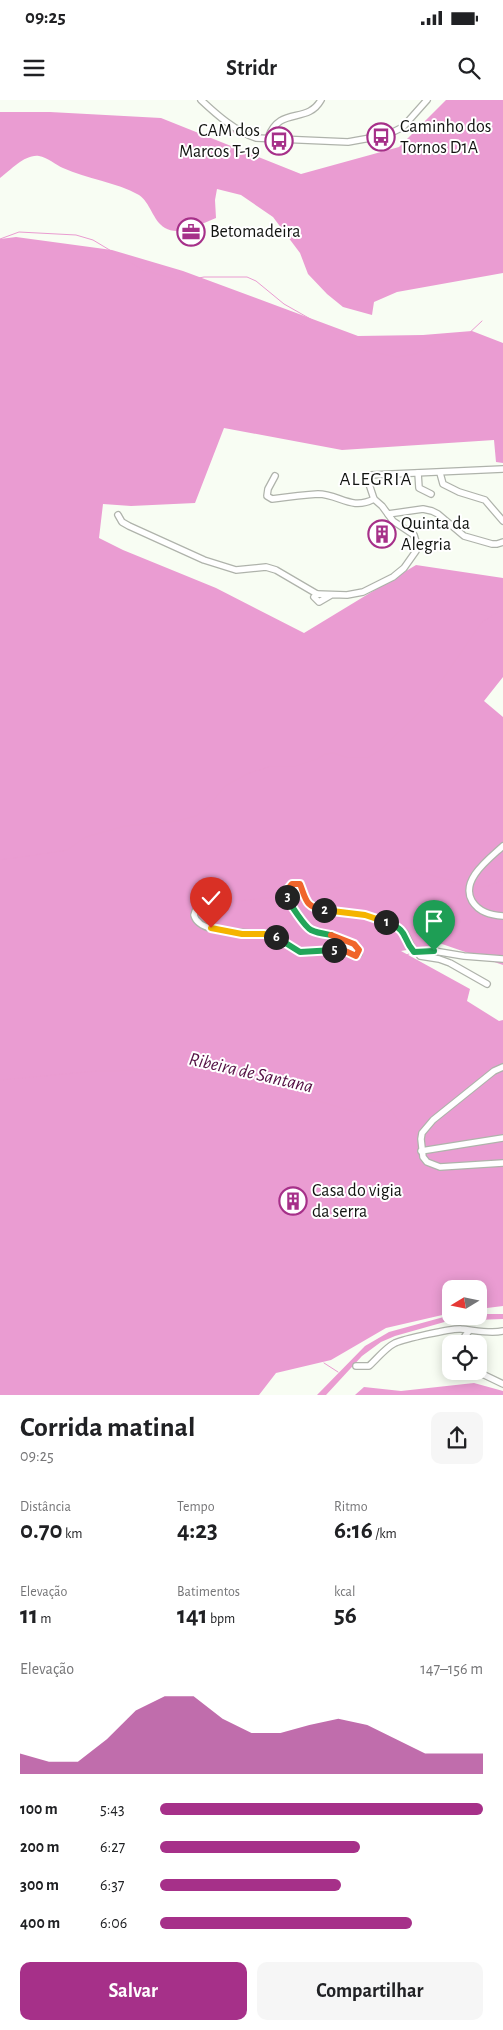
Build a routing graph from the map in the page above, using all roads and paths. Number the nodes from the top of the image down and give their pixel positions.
1 (201, 100) edge
2 (427, 100) edge
3 (319, 101) edge
4 (268, 138) junction
5 (503, 469) edge
6 (418, 473) junction
7 (440, 473) junction
8 (275, 476) dead end
9 (431, 494) dead end
10 (374, 500) junction
11 (388, 514) junction
12 (118, 515) dead end
13 (503, 521) edge
14 (503, 542) edge
15 (503, 846) edge
16 (200, 886) dead end
17 (503, 916) edge
18 (418, 953) junction
19 (503, 959) edge
20 (486, 984) dead end
21 (503, 1067) edge
22 (503, 1138) edge
23 (421, 1150) junction
24 (503, 1163) edge
25 (470, 1331) junction
26 (503, 1331) edge
27 (466, 1335) edge
28 (356, 1366) dead end
29 (487, 1376) edge
30 (503, 1384) edge

1 - 4 street
2 - 4 street
3 - 4 street
5 - 7 street
6 - 7 street
6 - 9 street
6 - 10 street
7 - 13 street
8 - 10 street
10 - 11 street
11 - 12 street
11 - 14 street
15 - 17 street
16 - 18 street
18 - 19 street
18 - 20 street
21 - 23 street
22 - 23 street
23 - 24 street
25 - 26 street
25 - 27 street
25 - 28 street
29 - 30 street

